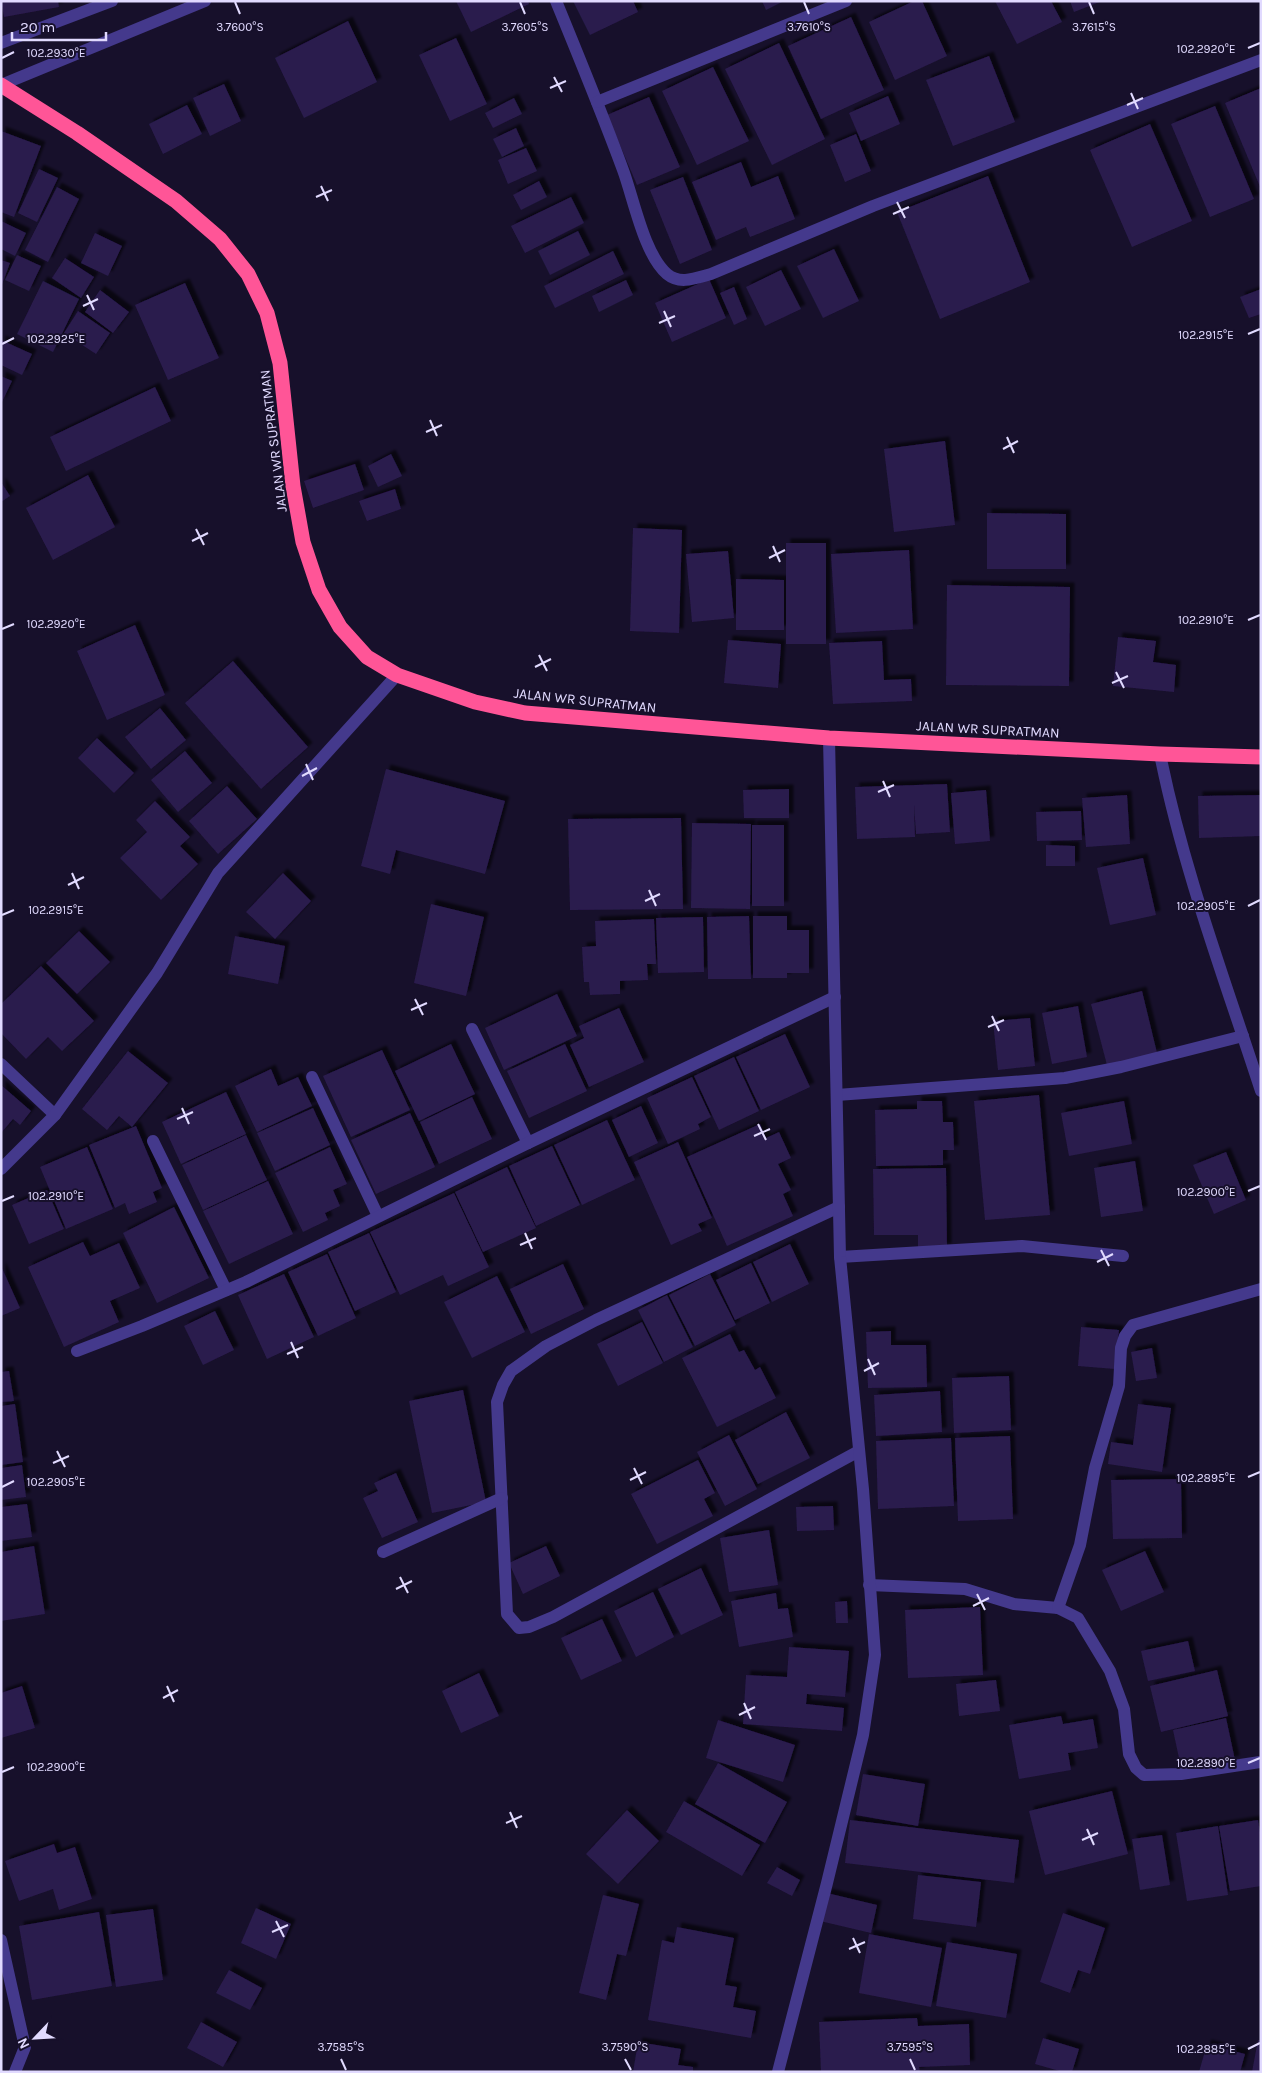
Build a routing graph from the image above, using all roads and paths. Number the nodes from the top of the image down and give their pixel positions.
1 (112, 1) edge
2 (205, 1) edge
3 (556, 1) edge
4 (846, 1) edge
5 (1, 44) edge
6 (1261, 60) edge
7 (1, 85) edge
8 (597, 102) junction
9 (397, 675) junction
10 (829, 738) junction
11 (1160, 754) junction
12 (1261, 756) edge
13 (835, 997) junction
14 (472, 1029) dead end
15 (1243, 1036) junction
16 (1, 1064) edge
17 (312, 1077) dead end
18 (1261, 1091) edge
19 (837, 1095) junction
20 (55, 1115) junction
21 (152, 1141) dead end
22 (528, 1143) junction
23 (1, 1169) edge
24 (839, 1207) junction
25 (378, 1216) junction
26 (1123, 1256) dead end
27 (840, 1257) junction
28 (1261, 1289) edge
29 (226, 1290) junction
30 (77, 1351) dead end
31 (859, 1451) junction
32 (502, 1498) junction
33 (383, 1552) dead end
34 (869, 1585) junction
35 (1058, 1608) junction
36 (1260, 1762) edge
37 (1, 1940) edge
38 (15, 2072) edge
39 (778, 2072) edge

1 - 5 street
2 - 7 street
3 - 8 street
4 - 8 street
6 - 8 street
7 - 9 highway, JALAN WR SUPRATMAN
9 - 10 highway, JALAN WR SUPRATMAN
9 - 20 street
10 - 11 highway, JALAN WR SUPRATMAN
10 - 13 street
11 - 12 highway, JALAN WR SUPRATMAN
11 - 15 street
13 - 19 street
13 - 22 street
14 - 22 street
15 - 18 street
15 - 19 street
16 - 20 street
17 - 25 street
19 - 24 street
20 - 23 street
21 - 29 street
22 - 25 street
24 - 27 street
24 - 32 street
25 - 29 street
26 - 27 street
27 - 31 street
28 - 35 street
29 - 30 street
31 - 32 street
31 - 34 street
32 - 33 street
34 - 35 street
34 - 39 street
35 - 36 street
37 - 38 street

